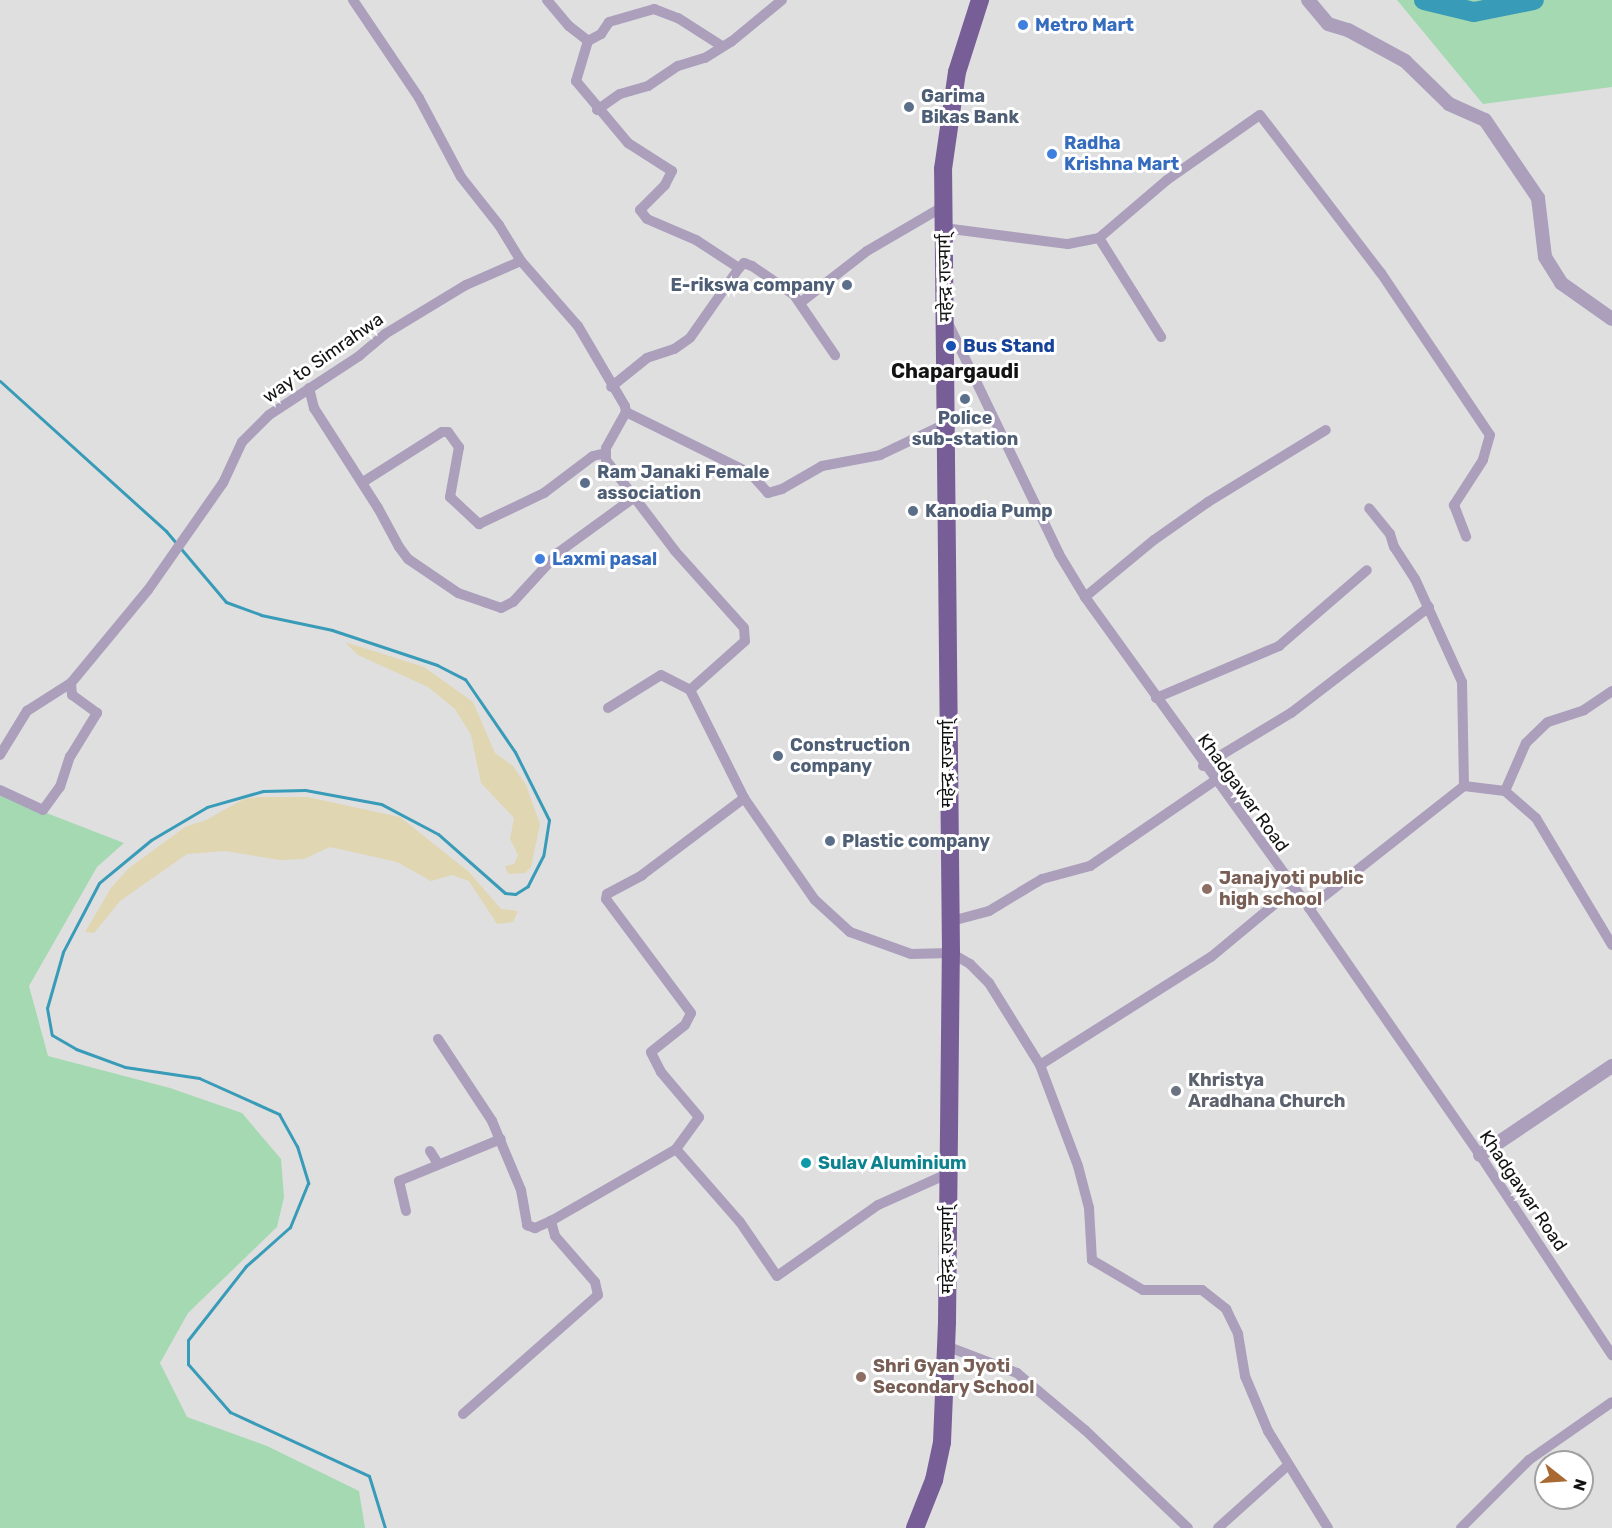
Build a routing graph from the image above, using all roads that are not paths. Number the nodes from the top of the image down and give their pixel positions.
1 (353, 0) edge
2 (547, 0) edge
3 (782, 0) edge
4 (980, 0) edge
5 (1308, 0) edge
6 (588, 41) junction
7 (722, 46) junction
8 (597, 110) junction
9 (944, 206) junction
10 (944, 228) junction
11 (1099, 238) junction
12 (521, 261) junction
13 (739, 268) junction
14 (800, 303) junction
15 (946, 318) junction
16 (1612, 319) edge
17 (1161, 337) dead end
18 (836, 354) dead end
19 (611, 387) junction
20 (309, 388) junction
21 (626, 412) junction
22 (947, 423) junction
23 (1326, 430) dead end
24 (606, 453) junction
25 (363, 482) junction
26 (632, 499) junction
27 (1369, 508) dead end
28 (1466, 537) dead end
29 (1367, 570) dead end
30 (1085, 597) junction
31 (1429, 607) junction
32 (71, 683) junction
33 (690, 690) junction
34 (1612, 691) edge
35 (1156, 698) junction
36 (608, 708) dead end
37 (0, 755) edge
38 (1203, 766) junction
39 (1214, 781) junction
40 (1464, 786) junction
41 (0, 790) edge
42 (1505, 791) junction
43 (744, 798) junction
44 (1293, 890) junction
45 (1309, 908) junction
46 (948, 922) junction
47 (1612, 945) edge
48 (951, 953) junction
49 (438, 1039) dead end
50 (1040, 1065) junction
51 (1612, 1066) edge
52 (501, 1139) junction
53 (676, 1149) junction
54 (430, 1151) dead end
55 (1480, 1155) junction
56 (438, 1164) junction
57 (947, 1174) junction
58 (406, 1211) dead end
59 (551, 1221) junction
60 (946, 1346) junction
61 (1612, 1355) edge
62 (1612, 1402) edge
63 (463, 1414) dead end
64 (1287, 1466) junction
65 (915, 1528) edge
66 (1188, 1528) edge
67 (1218, 1528) edge
68 (1328, 1528) edge
69 (1461, 1528) edge

1 - 12 street
2 - 6 street
3 - 7 street
4 - 9 highway, महेन्द्र राज्मार्ग्
5 - 16 street
6 - 7 street
6 - 8 street
7 - 8 street
8 - 13 street
9 - 10 highway, महेन्द्र राज्मार्ग्
9 - 14 street
10 - 11 street
10 - 15 highway, महेन्द्र राज्मार्ग्
11 - 17 street
11 - 28 street
12 - 19 street
12 - 20 street, way to Simrahwa
13 - 14 street
13 - 19 street
14 - 18 street
15 - 22 highway, महेन्द्र राज्मार्ग्
15 - 30 street, Khadgawar Road
19 - 21 street
20 - 25 street
20 - 32 street, way to Simrahwa
21 - 22 street
21 - 24 street
22 - 46 highway, महेन्द्र राज्मार्ग्
23 - 30 street
24 - 25 street
24 - 26 street
25 - 26 street
26 - 33 street
27 - 31 street
29 - 35 street
30 - 35 street, Khadgawar Road
31 - 38 street
31 - 40 street
32 - 37 street, way to Simrahwa
32 - 41 street
33 - 36 street
33 - 43 street
34 - 42 street
35 - 38 street, Khadgawar Road
38 - 39 street, Khadgawar Road
39 - 44 street, Khadgawar Road
39 - 46 street
40 - 42 street
40 - 45 street
42 - 47 street
43 - 48 street
43 - 53 street
44 - 45 street, Khadgawar Road
44 - 50 street
45 - 55 street, Khadgawar Road
46 - 48 highway, महेन्द्र राज्मार्ग्
48 - 50 street
48 - 57 highway, महेन्द्र राज्मार्ग्
49 - 52 street
50 - 64 street
51 - 55 street
52 - 56 street
52 - 59 street
53 - 57 street
53 - 59 street
54 - 56 street
55 - 61 street, Khadgawar Road
56 - 58 street
57 - 60 highway, महेन्द्र राज्मार्ग्
59 - 63 street
60 - 65 highway, महेन्द्र राज्मार्ग्
60 - 66 street
62 - 69 street
64 - 67 street
64 - 68 street

